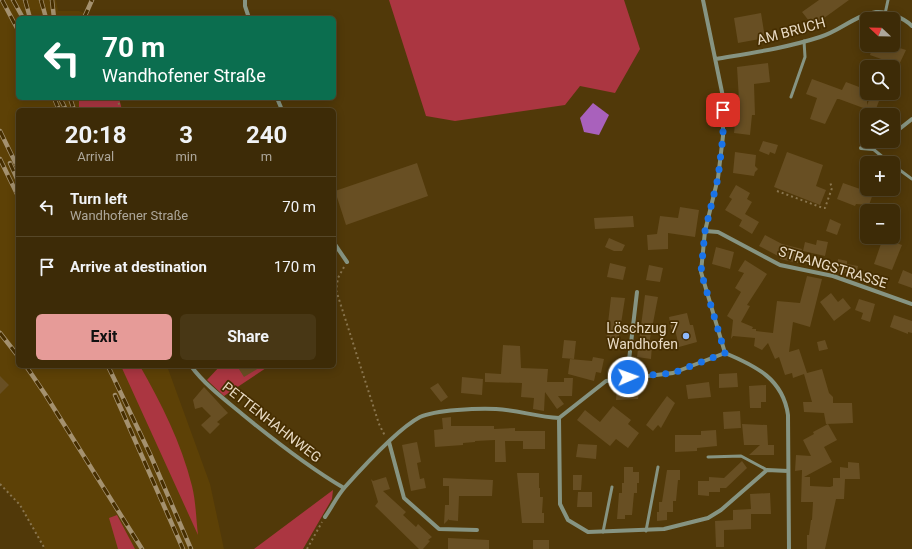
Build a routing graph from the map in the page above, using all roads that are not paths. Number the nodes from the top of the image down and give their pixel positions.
1 (245, 0) edge
2 (704, 0) edge
3 (888, 0) edge
4 (885, 12) edge
5 (248, 16) edge
6 (860, 16) edge
7 (900, 18) edge
8 (912, 26) edge
9 (804, 41) junction
10 (716, 59) junction
11 (791, 96) dead end
12 (912, 119) edge
13 (900, 128) edge
14 (861, 148) dead end
15 (873, 149) joint
16 (882, 156) edge
17 (900, 170) edge
18 (912, 179) edge
19 (705, 231) junction
20 (336, 246) edge
21 (347, 262) road end
22 (636, 292) dead end
23 (912, 304) edge
24 (725, 353) junction
25 (192, 368) edge
26 (628, 377) junction
27 (559, 418) junction
28 (389, 442) junction
29 (708, 457) dead end
30 (658, 467) dead end
31 (767, 470) junction
32 (788, 471) junction
33 (612, 487) dead end
34 (344, 488) junction
35 (325, 517) road end
36 (477, 530) dead end
37 (646, 531) junction
38 (603, 532) junction
39 (789, 549) edge

1 - 5 street
2 - 10 street
3 - 4 lane
6 - 9 street, AM BRUCH
7 - 8 street, AM BRUCH
9 - 10 street, AM BRUCH
9 - 11 lane
10 - 19 street
12 - 13 street
14 - 15 street
15 - 16 lane
17 - 18 lane
19 - 23 street, STRANGSTRASSE
19 - 24 street
20 - 21 street
22 - 26 street
24 - 26 street
24 - 32 street
25 - 34 street, PETTENHAHNWEG
26 - 27 street
27 - 28 street
27 - 38 street
28 - 34 street
28 - 36 street
29 - 31 lane
30 - 37 lane
31 - 32 street
31 - 37 street
32 - 39 street
33 - 38 lane
34 - 35 street
37 - 38 street

